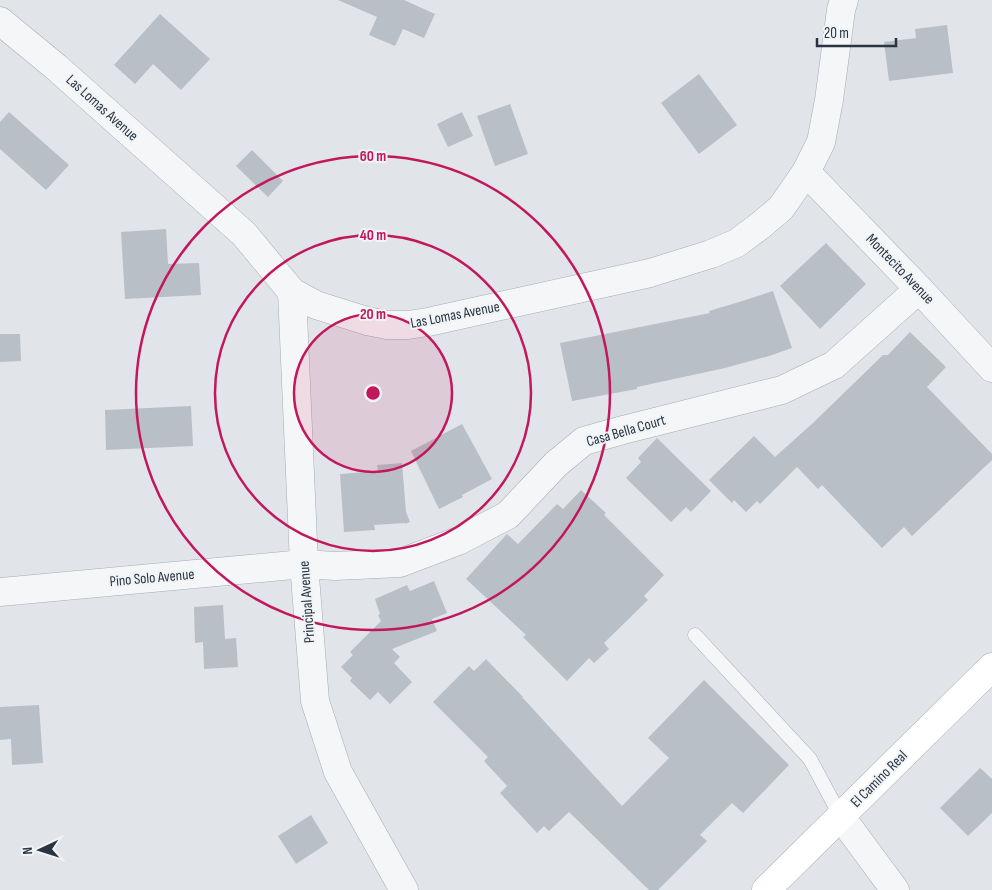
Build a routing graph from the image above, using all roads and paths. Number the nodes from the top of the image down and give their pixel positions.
1 (844, 0) edge
2 (0, 21) edge
3 (806, 172) junction
4 (919, 289) junction
5 (292, 292) junction
6 (992, 368) edge
7 (304, 564) junction
8 (0, 592) edge
9 (695, 635) dead end
10 (992, 667) edge
11 (841, 817) junction
12 (404, 890) edge
13 (766, 890) edge
14 (894, 890) edge

1 - 3 street, Las Lomas Avenue
2 - 5 street, Las Lomas Avenue
3 - 4 street, Montecito Avenue
3 - 5 street, Las Lomas Avenue
4 - 6 street, Montecito Avenue
4 - 7 street, Casa Bella Court
5 - 7 street, Principal Avenue
7 - 8 street, Pino Solo Avenue
7 - 12 street, Principal Avenue
9 - 11 lane
10 - 11 main road, El Camino Real
11 - 13 main road, El Camino Real
11 - 14 street

